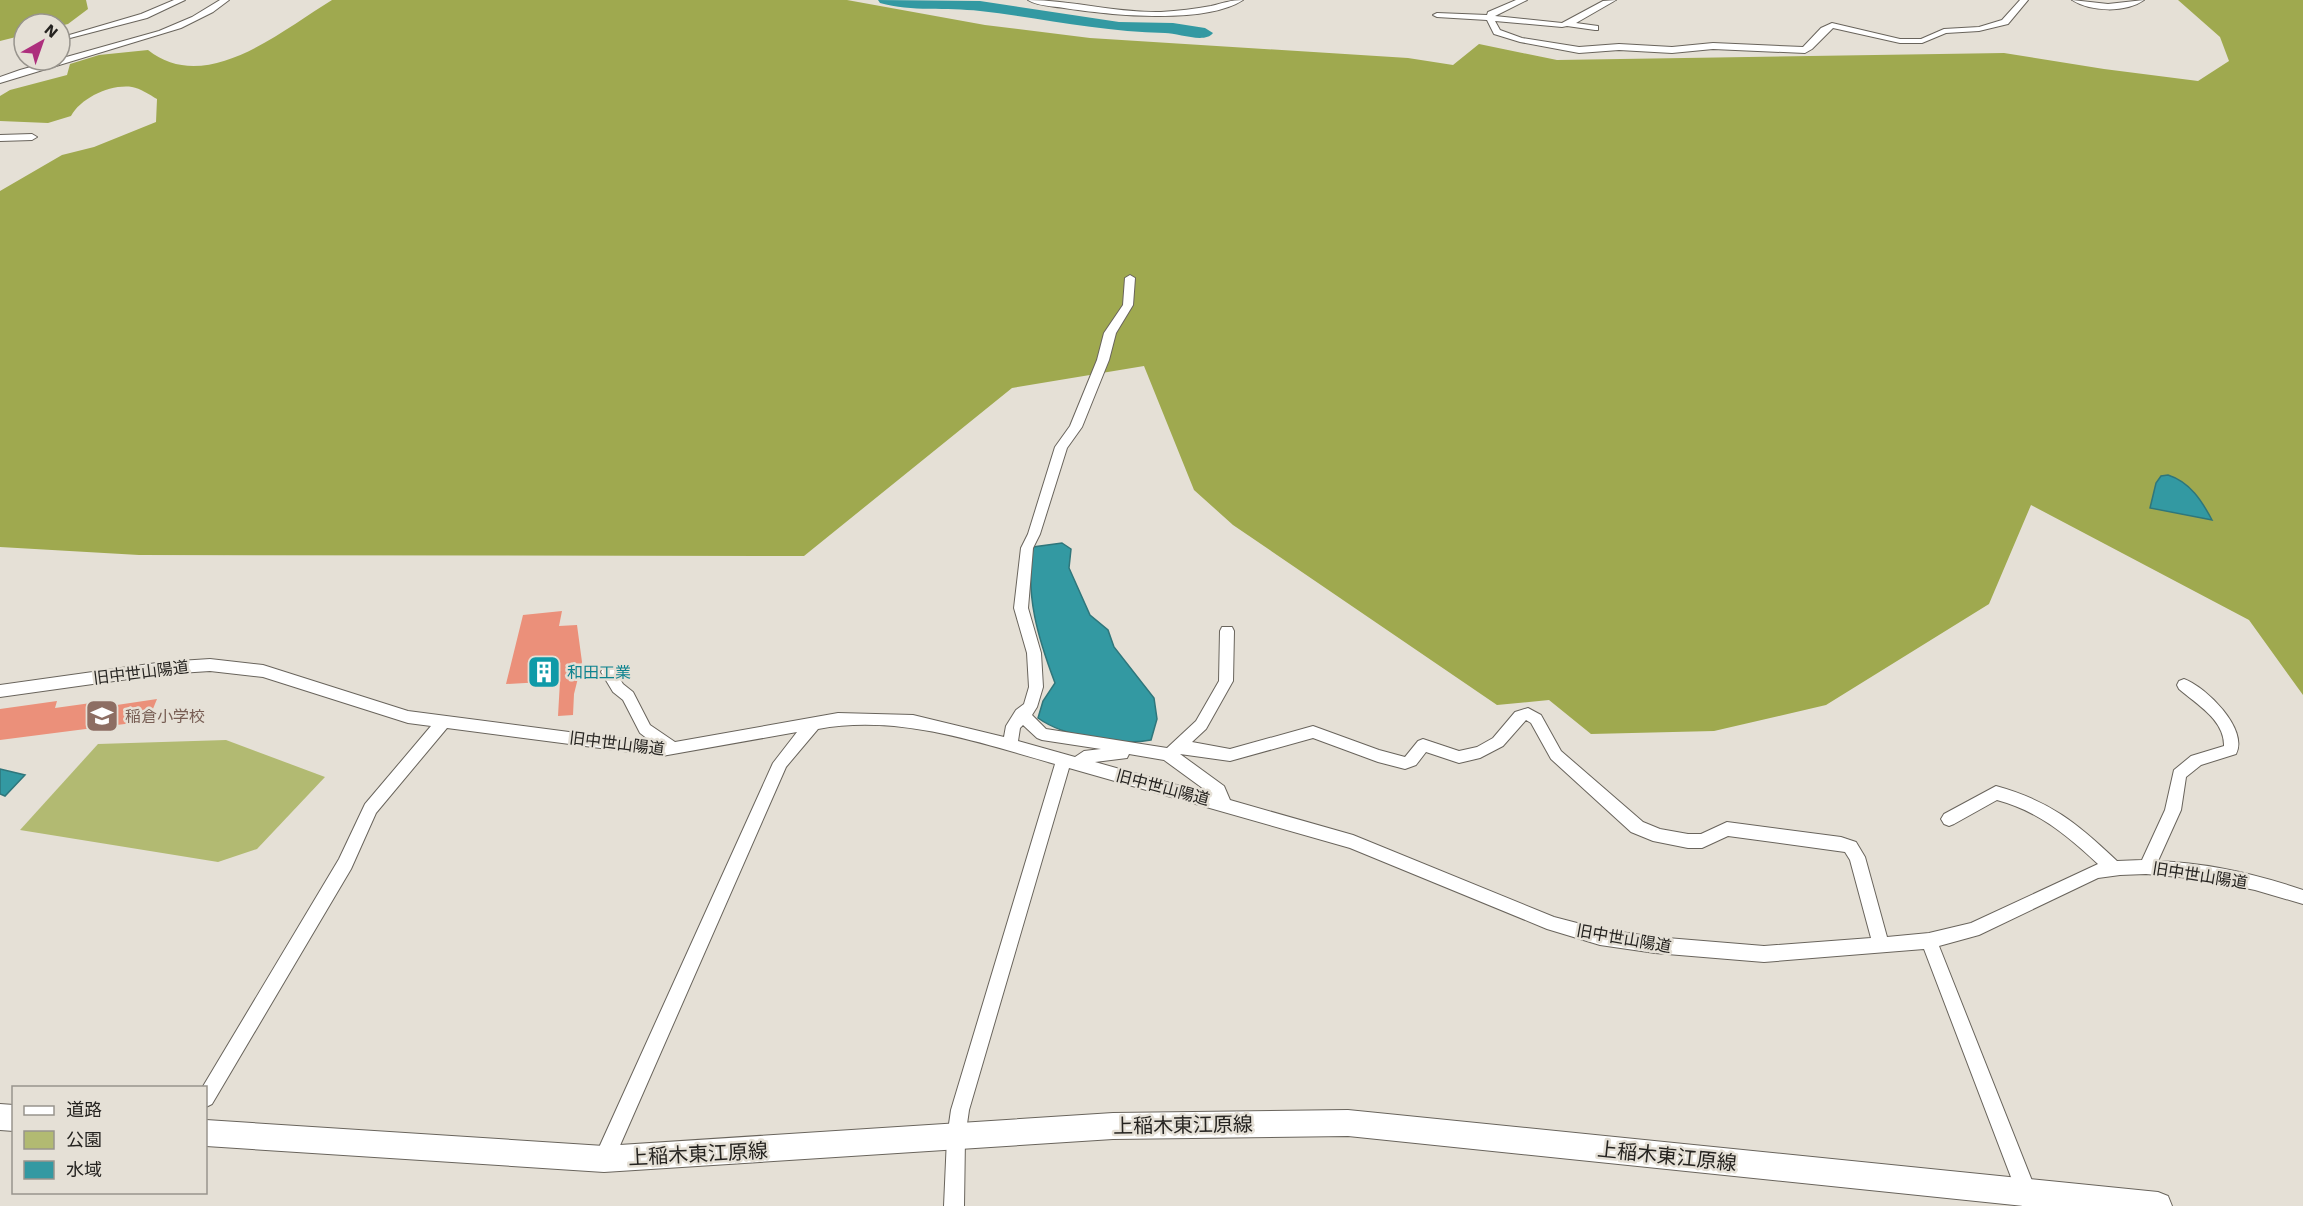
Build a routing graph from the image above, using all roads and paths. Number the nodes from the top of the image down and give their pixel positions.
1 (181, 0) edge
2 (225, 0) edge
3 (1032, 0) edge
4 (1239, 0) edge
5 (1523, 0) edge
6 (1612, 0) edge
7 (2024, 0) edge
8 (2076, 0) edge
9 (2140, 0) edge
10 (1437, 15) dead end
11 (1490, 20) junction
12 (1569, 24) junction
13 (1595, 28) dead end
14 (72, 35) edge
15 (0, 80) edge
16 (32, 136) dead end
17 (0, 138) edge
18 (1130, 278) dead end
19 (1227, 631) dead end
20 (608, 672) dead end
21 (2184, 685) dead end
22 (0, 691) edge
23 (1021, 714) junction
24 (442, 723) junction
25 (812, 725) junction
26 (1010, 745) junction
27 (674, 749) junction
28 (1173, 750) junction
29 (1135, 751) junction
30 (1070, 763) junction
31 (1224, 803) junction
32 (1949, 819) dead end
33 (2152, 866) junction
34 (2112, 867) junction
35 (2303, 897) edge
36 (1929, 941) junction
37 (1881, 946) junction
38 (207, 1096) edge
39 (207, 1132) edge
40 (956, 1138) junction
41 (604, 1159) junction
42 (2030, 1200) edge
43 (954, 1206) edge
44 (2158, 1206) edge

1 - 14 street
2 - 15 street
3 - 4 street
5 - 11 street
6 - 12 street
7 - 11 street
8 - 9 street
10 - 11 street
11 - 12 street
12 - 13 street
16 - 17 street
18 - 23 street
19 - 28 street
20 - 27 street
21 - 33 street
22 - 24 street, 旧中世山陽道
23 - 26 street
23 - 29 street
24 - 27 street, 旧中世山陽道
24 - 38 street
25 - 26 street, 旧中世山陽道
25 - 27 street, 旧中世山陽道
25 - 41 street
26 - 30 street, 旧中世山陽道
28 - 29 street
28 - 31 street
28 - 37 street
29 - 30 street
30 - 31 street, 旧中世山陽道
30 - 40 street
31 - 37 street, 旧中世山陽道
32 - 34 street
33 - 34 street, 旧中世山陽道
33 - 35 street, 旧中世山陽道
34 - 36 street, 旧中世山陽道
36 - 37 street, 旧中世山陽道
36 - 42 street
39 - 41 main road, 上稲木東江原線
40 - 41 main road, 上稲木東江原線
40 - 42 main road, 上稲木東江原線
40 - 43 street
42 - 44 main road, 上稲木東江原線

